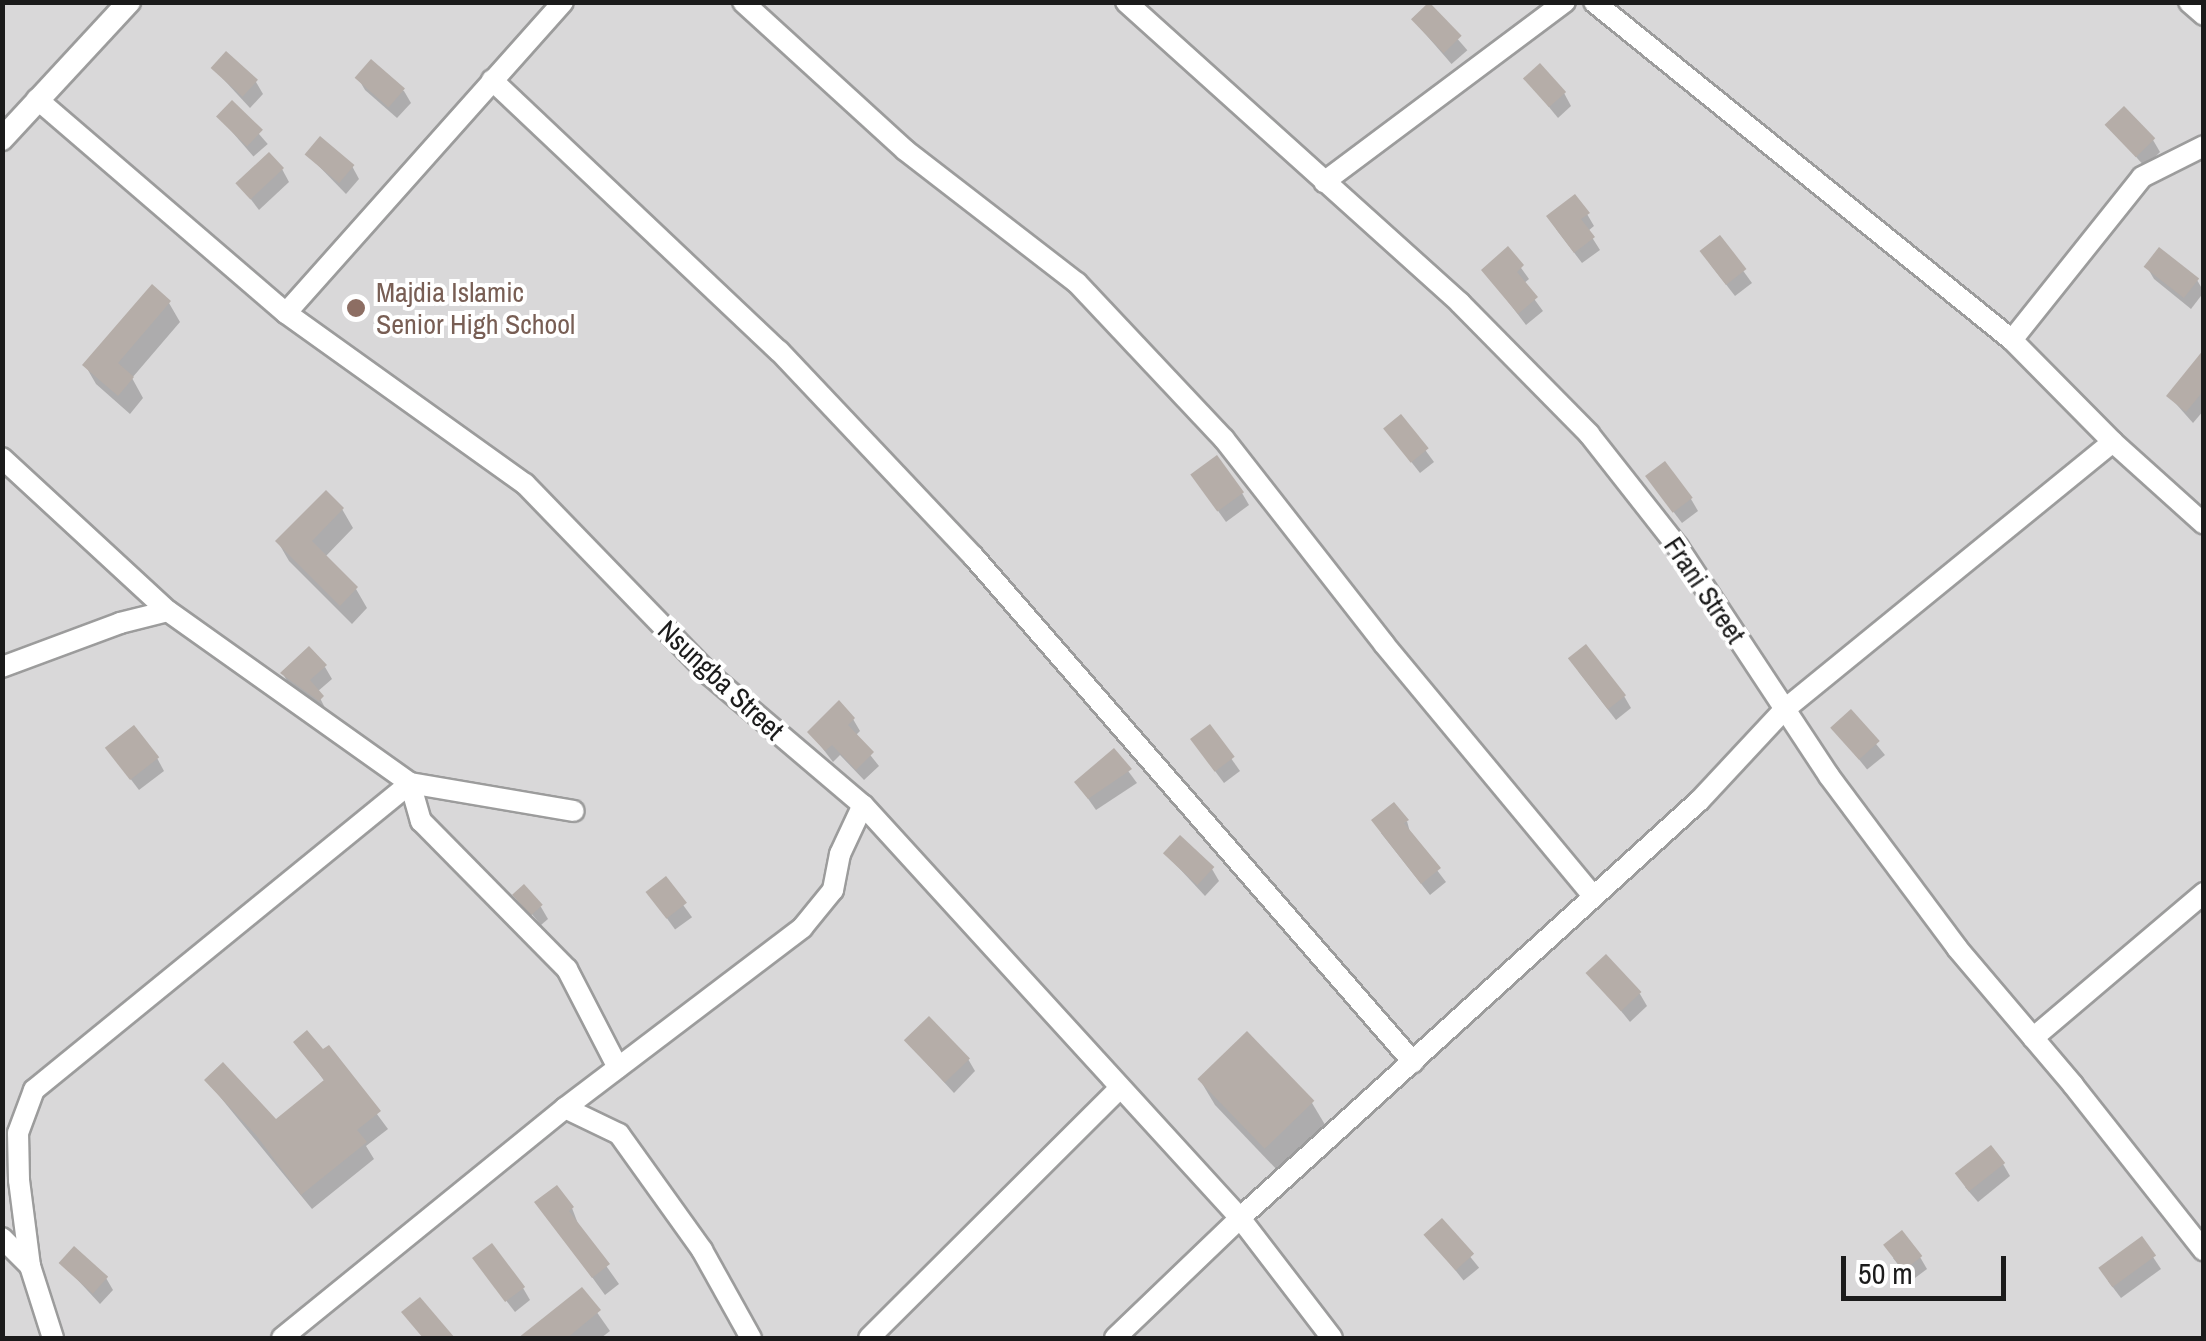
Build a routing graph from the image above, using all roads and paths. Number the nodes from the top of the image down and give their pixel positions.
1 (129, 2) edge
2 (563, 2) edge
3 (743, 2) edge
4 (1126, 2) edge
5 (1565, 2) edge
6 (1594, 2) edge
7 (2189, 2) edge
8 (2204, 14) edge
9 (492, 80) junction
10 (37, 99) junction
11 (2, 139) edge
12 (2204, 146) edge
13 (1324, 182) junction
14 (286, 313) junction
15 (2012, 340) junction
16 (2113, 442) junction
17 (2, 458) edge
18 (2204, 524) edge
19 (168, 610) junction
20 (2, 667) edge
21 (1784, 710) junction
22 (410, 783) junction
23 (863, 805) junction
24 (574, 811) dead end
25 (2204, 893) edge
26 (1592, 896) junction
27 (2032, 1038) junction
28 (1413, 1062) junction
29 (618, 1068) junction
30 (1120, 1088) junction
31 (564, 1108) junction
32 (1240, 1218) junction
33 (2, 1238) edge
34 (2204, 1251) edge
35 (30, 1266) junction
36 (54, 1338) edge
37 (282, 1338) edge
38 (751, 1338) edge
39 (869, 1338) edge
40 (1115, 1338) edge
41 (1332, 1338) edge

1 - 10 street
2 - 9 street
3 - 26 street
4 - 13 street, Frani Street
5 - 13 street
6 - 15 street
7 - 8 street
9 - 14 street
9 - 28 street
10 - 11 street
10 - 14 street, Nsungba Street
12 - 15 street
13 - 21 street, Frani Street
14 - 23 street, Nsungba Street
15 - 16 street
16 - 18 street
16 - 21 street
17 - 19 street
19 - 20 street
19 - 22 street
21 - 26 street
21 - 27 street, Frani Street
22 - 24 street
22 - 29 street
22 - 35 street
23 - 29 street
23 - 30 street, Nsungba Street
25 - 27 street
26 - 28 street
27 - 34 street, Frani Street
28 - 32 street
29 - 31 street
30 - 32 street, Nsungba Street
30 - 39 street
31 - 37 street
31 - 38 street
32 - 40 street
32 - 41 street, Nsungba Street
33 - 35 street
35 - 36 street

